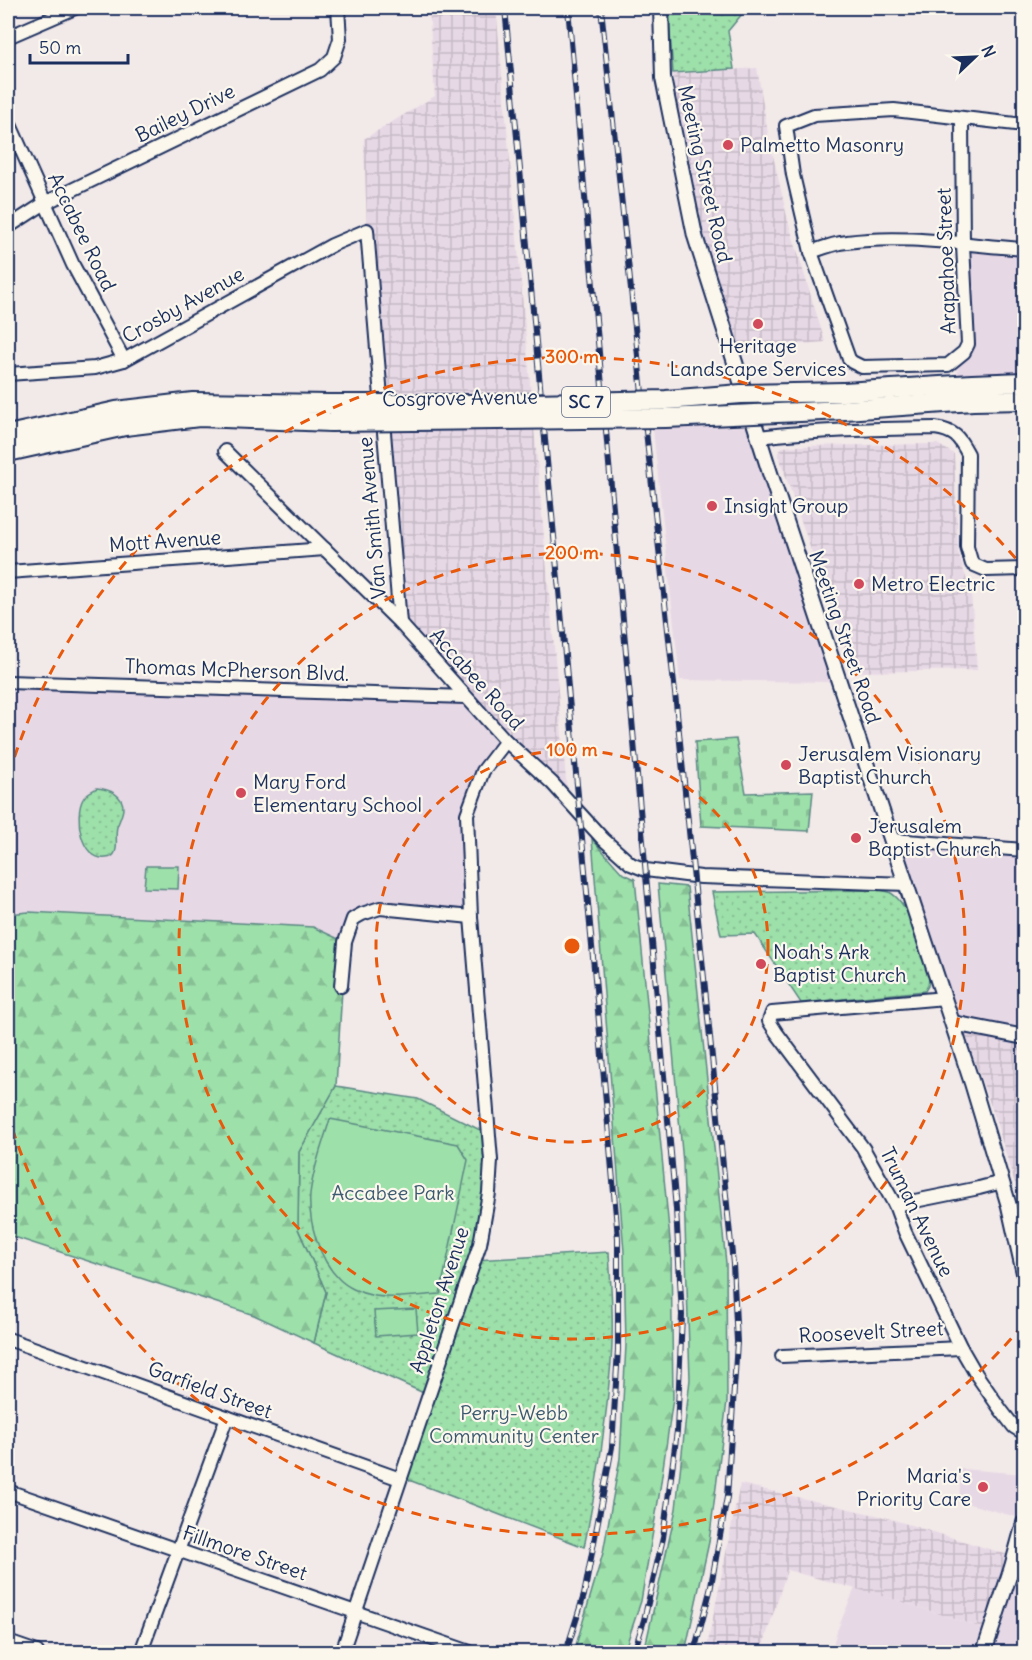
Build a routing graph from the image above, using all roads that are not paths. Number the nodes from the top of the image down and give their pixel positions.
1 (75, 8) edge
2 (338, 8) edge
3 (661, 8) edge
4 (8, 37) edge
5 (962, 119) junction
6 (8, 120) edge
7 (1024, 125) edge
8 (45, 203) junction
9 (8, 227) edge
10 (367, 230) joint
11 (963, 245) junction
12 (1024, 249) edge
13 (810, 252) junction
14 (124, 360) junction
15 (8, 374) edge
16 (1024, 382) edge
17 (1024, 400) edge
18 (844, 401) junction
19 (330, 413) junction
20 (8, 435) edge
21 (759, 437) junction
22 (8, 452) edge
23 (225, 452) dead end
24 (325, 549) junction
25 (1024, 569) edge
26 (8, 572) edge
27 (400, 623) junction
28 (8, 682) edge
29 (465, 697) junction
30 (506, 741) junction
31 (892, 840) junction
32 (1024, 850) edge
33 (907, 884) junction
34 (471, 917) junction
35 (341, 986) dead end
36 (945, 998) junction
37 (953, 1023) junction
38 (1024, 1037) edge
39 (1002, 1182) junction
40 (895, 1205) junction
41 (1024, 1273) edge
42 (8, 1339) edge
43 (961, 1348) junction
44 (782, 1356) dead end
45 (226, 1417) junction
46 (1024, 1433) edge
47 (400, 1479) junction
48 (8, 1491) edge
49 (1024, 1523) edge
50 (179, 1550) junction
51 (356, 1612) junction
52 (8, 1642) edge
53 (37, 1653) edge
54 (141, 1653) edge
55 (342, 1653) edge
56 (470, 1653) edge
57 (984, 1653) edge

1 - 4 street
2 - 8 street, Bailey Drive
3 - 21 street, Meeting Street Road
5 - 7 street
5 - 11 street, Arapahoe Street
5 - 13 street
6 - 8 street, Accabee Road
8 - 9 street, Bailey Drive
8 - 14 street, Accabee Road
10 - 14 street, Crosby Avenue
10 - 27 street, Van Smith Avenue
11 - 12 street
11 - 13 street
11 - 13 street, Arapahoe Street
14 - 15 street, Crosby Avenue
16 - 18 main road, Cosgrove Avenue / SC 7
17 - 18 main road, Cosgrove Avenue / SC 7
18 - 19 main road, Cosgrove Avenue / SC 7, bridge
19 - 20 main road, Cosgrove Avenue / SC 7
19 - 22 main road, Cosgrove Avenue / SC 7
21 - 25 street
21 - 31 street, Meeting Street Road
23 - 24 street, Accabee Road
24 - 26 street, Mott Avenue
24 - 27 street, Accabee Road
27 - 29 street, Accabee Road
28 - 29 street, Thomas McPherson Blvd.
29 - 30 street, Accabee Road
30 - 33 street, Accabee Road
30 - 34 street, Appleton Avenue
31 - 32 street
31 - 33 street, Meeting Street Road
33 - 36 street, Meeting Street Road
34 - 35 street
34 - 47 street, Appleton Avenue
36 - 37 street, Meeting Street Road
36 - 40 street, Truman Avenue
37 - 38 street
37 - 39 street, Meeting Street Road
39 - 40 street
39 - 41 street, Meeting Street Road
40 - 43 street, Truman Avenue
42 - 45 street, Garfield Street
43 - 44 street, Roosevelt Street
43 - 46 street, Truman Avenue
45 - 47 street, Garfield Street
45 - 50 street
47 - 51 street, Appleton Avenue
48 - 50 street, Fillmore Street
49 - 57 street
50 - 51 street, Fillmore Street
50 - 54 street
51 - 55 street, Appleton Avenue
51 - 56 street, Fillmore Street
52 - 53 street

